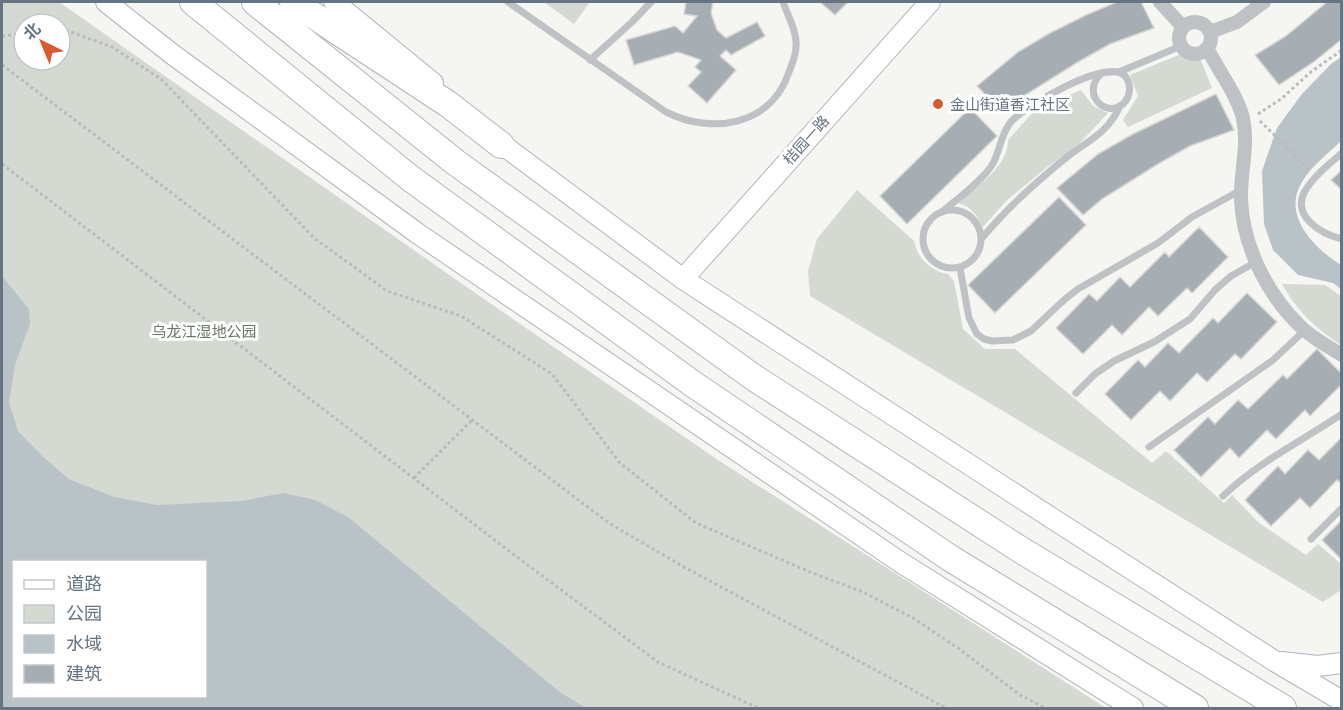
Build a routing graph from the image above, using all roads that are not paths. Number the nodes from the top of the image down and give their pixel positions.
1 (106, 2) edge
2 (193, 2) edge
3 (255, 2) edge
4 (293, 2) edge
5 (334, 2) edge
6 (508, 2) edge
7 (651, 2) edge
8 (783, 2) edge
9 (930, 2) edge
10 (1160, 2) edge
11 (1264, 2) edge
12 (1183, 27) junction
13 (1210, 32) junction
14 (1181, 46) junction
15 (1207, 48) junction
16 (590, 60) junction
17 (1119, 72) junction
18 (1101, 74) junction
19 (1120, 106) junction
20 (501, 145) junction
21 (1341, 153) edge
22 (455, 162) junction
23 (1242, 190) junction
24 (942, 212) junction
25 (982, 238) junction
26 (1341, 239) edge
27 (1256, 262) junction
28 (960, 268) junction
29 (683, 279) junction
30 (1305, 330) junction
31 (1341, 355) edge
32 (1076, 393) dead end
33 (1341, 414) edge
34 (1149, 447) dead end
35 (1223, 496) dead end
36 (1341, 508) edge
37 (1311, 539) dead end
38 (1276, 662) junction
39 (1341, 663) edge
40 (1341, 701) edge
41 (1133, 708) edge
42 (1195, 708) edge
43 (1283, 708) edge

1 - 41 main road
2 - 42 highway
3 - 22 highway
4 - 20 highway
4 - 22 highway
5 - 20 main road
6 - 16 lane
7 - 16 lane
8 - 16 lane
9 - 29 main road, 桔园一路
10 - 12 street
11 - 13 street
12 - 13 street
12 - 14 street
13 - 15 street
14 - 15 street
14 - 17 lane
15 - 23 street
17 - 18 lane
17 - 19 lane
18 - 19 lane
18 - 24 lane
19 - 25 lane
20 - 29 main road
21 - 26 lane
22 - 43 highway
23 - 27 street
23 - 28 lane
24 - 25 lane
24 - 28 lane
25 - 28 lane
27 - 30 street
27 - 32 lane
29 - 38 main road
30 - 31 street
30 - 34 lane
33 - 35 lane
36 - 37 lane
38 - 39 main road
38 - 40 main road

